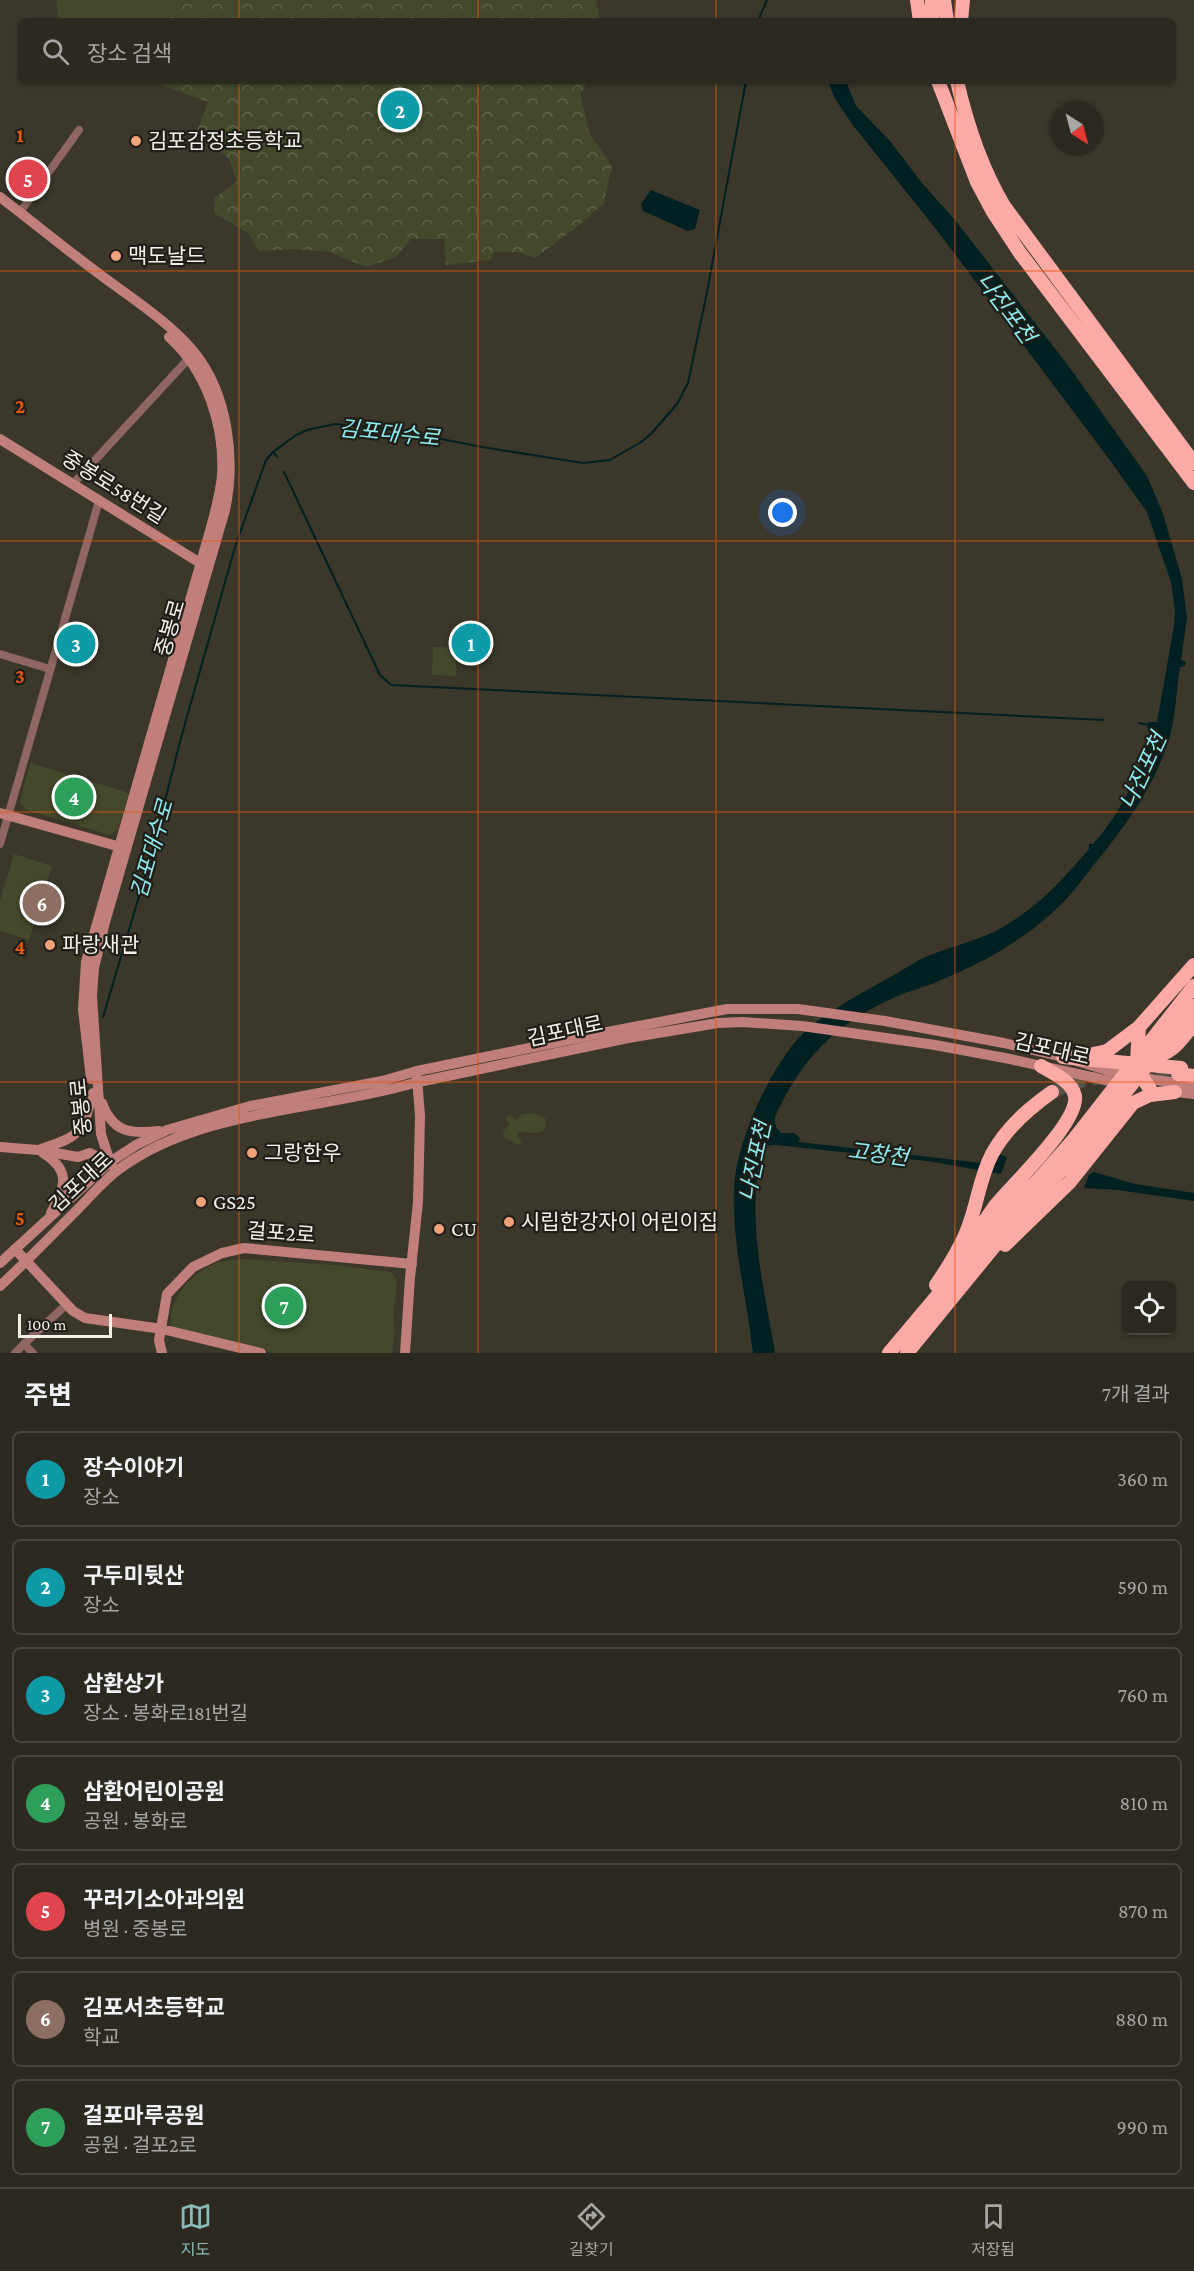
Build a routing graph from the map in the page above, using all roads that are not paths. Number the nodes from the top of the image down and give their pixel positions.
1 (917, 0) edge
2 (932, 0) edge
3 (944, 0) edge
4 (963, 0) edge
5 (920, 18) edge
6 (932, 18) edge
7 (947, 18) edge
8 (961, 18) edge
9 (939, 84) edge
10 (945, 84) edge
11 (958, 84) edge
12 (963, 84) edge
13 (953, 120) junction
14 (969, 125) junction
15 (79, 130) dead end
16 (0, 197) edge
17 (0, 205) edge
18 (20, 212) junction
19 (192, 356) junction
20 (0, 439) edge
21 (1194, 463) edge
22 (1194, 483) edge
23 (73, 484) junction
24 (99, 501) junction
25 (204, 566) junction
26 (0, 654) edge
27 (50, 669) junction
28 (4, 814) edge
29 (0, 844) edge
30 (122, 847) junction
31 (1194, 965) edge
32 (1194, 986) edge
33 (1194, 1006) edge
34 (1194, 1024) edge
35 (1139, 1026) junction
36 (1165, 1041) junction
37 (1136, 1042) junction
38 (1063, 1057) junction
39 (1137, 1062) junction
40 (1041, 1066) junction
41 (1184, 1070) edge
42 (1113, 1071) junction
43 (1194, 1076) edge
44 (415, 1077) junction
45 (1146, 1083) junction
46 (1124, 1084) junction
47 (1194, 1085) edge
48 (96, 1090) junction
49 (1052, 1092) tunnel mouth
50 (1175, 1092) junction
51 (1194, 1094) edge
52 (1114, 1106) junction
53 (167, 1130) junction
54 (0, 1147) edge
55 (38, 1150) junction
56 (113, 1167) junction
57 (46, 1221) junction
58 (15, 1249) junction
59 (27, 1261) junction
60 (0, 1263) edge
61 (409, 1264) junction
62 (0, 1286) edge
63 (67, 1304) junction
64 (933, 1310) junction
65 (162, 1329) junction
66 (24, 1344) junction
67 (897, 1351) edge
68 (15, 1353) edge
69 (33, 1353) edge
70 (162, 1353) edge
71 (261, 1353) edge
72 (403, 1353) edge

1 - 5 highway
2 - 6 highway
3 - 7 highway
4 - 8 highway
9 - 13 highway
10 - 13 highway
11 - 14 highway
12 - 14 highway
13 - 22 highway
14 - 21 highway
15 - 18 street
16 - 18 street, 중봉로
17 - 19 street, 중봉로
18 - 19 street, 중봉로
19 - 23 street
19 - 25 street, 중봉로
20 - 23 street, 중봉로58번길
23 - 24 street, 중봉로58번길
24 - 25 street, 중봉로58번길
24 - 27 street
25 - 30 street, 중봉로
26 - 27 street
27 - 28 street
28 - 29 street
28 - 30 street
30 - 48 street, 중봉로
31 - 35 highway
32 - 36 highway
33 - 36 highway
34 - 36 highway
35 - 37 highway
35 - 38 highway
36 - 37 highway
36 - 41 highway
36 - 52 highway
37 - 39 highway
38 - 39 highway
38 - 42 street, 김포대로
38 - 44 street, 김포대로
39 - 41 highway
39 - 45 highway
40 - 44 street, 김포대로
40 - 46 street, 김포대로
40 - 64 highway
41 - 43 highway
42 - 45 street, 김포대로
42 - 46 highway
44 - 53 street, 김포대로
44 - 56 street, 김포대로
44 - 61 street
45 - 46 street, 김포대로
45 - 47 street, 김포대로
45 - 50 street, 김포대로
46 - 52 highway
48 - 53 street
48 - 55 street
48 - 56 street, 중봉로
49 - 67 highway
50 - 51 street, 김포대로
50 - 52 highway
52 - 64 highway
52 - 64 highway
53 - 56 street, 김포대로
54 - 55 street
55 - 56 street
55 - 57 street
56 - 57 street, 김포대로
56 - 59 street, 김포대로
57 - 58 street, 김포대로
58 - 59 street
58 - 60 street, 김포대로
59 - 62 street, 김포대로
59 - 63 street
61 - 65 street, 걸포2로
61 - 72 street
63 - 65 street
63 - 66 street
64 - 67 highway
65 - 70 street, 걸포2로
65 - 71 street
66 - 68 street
66 - 69 street

